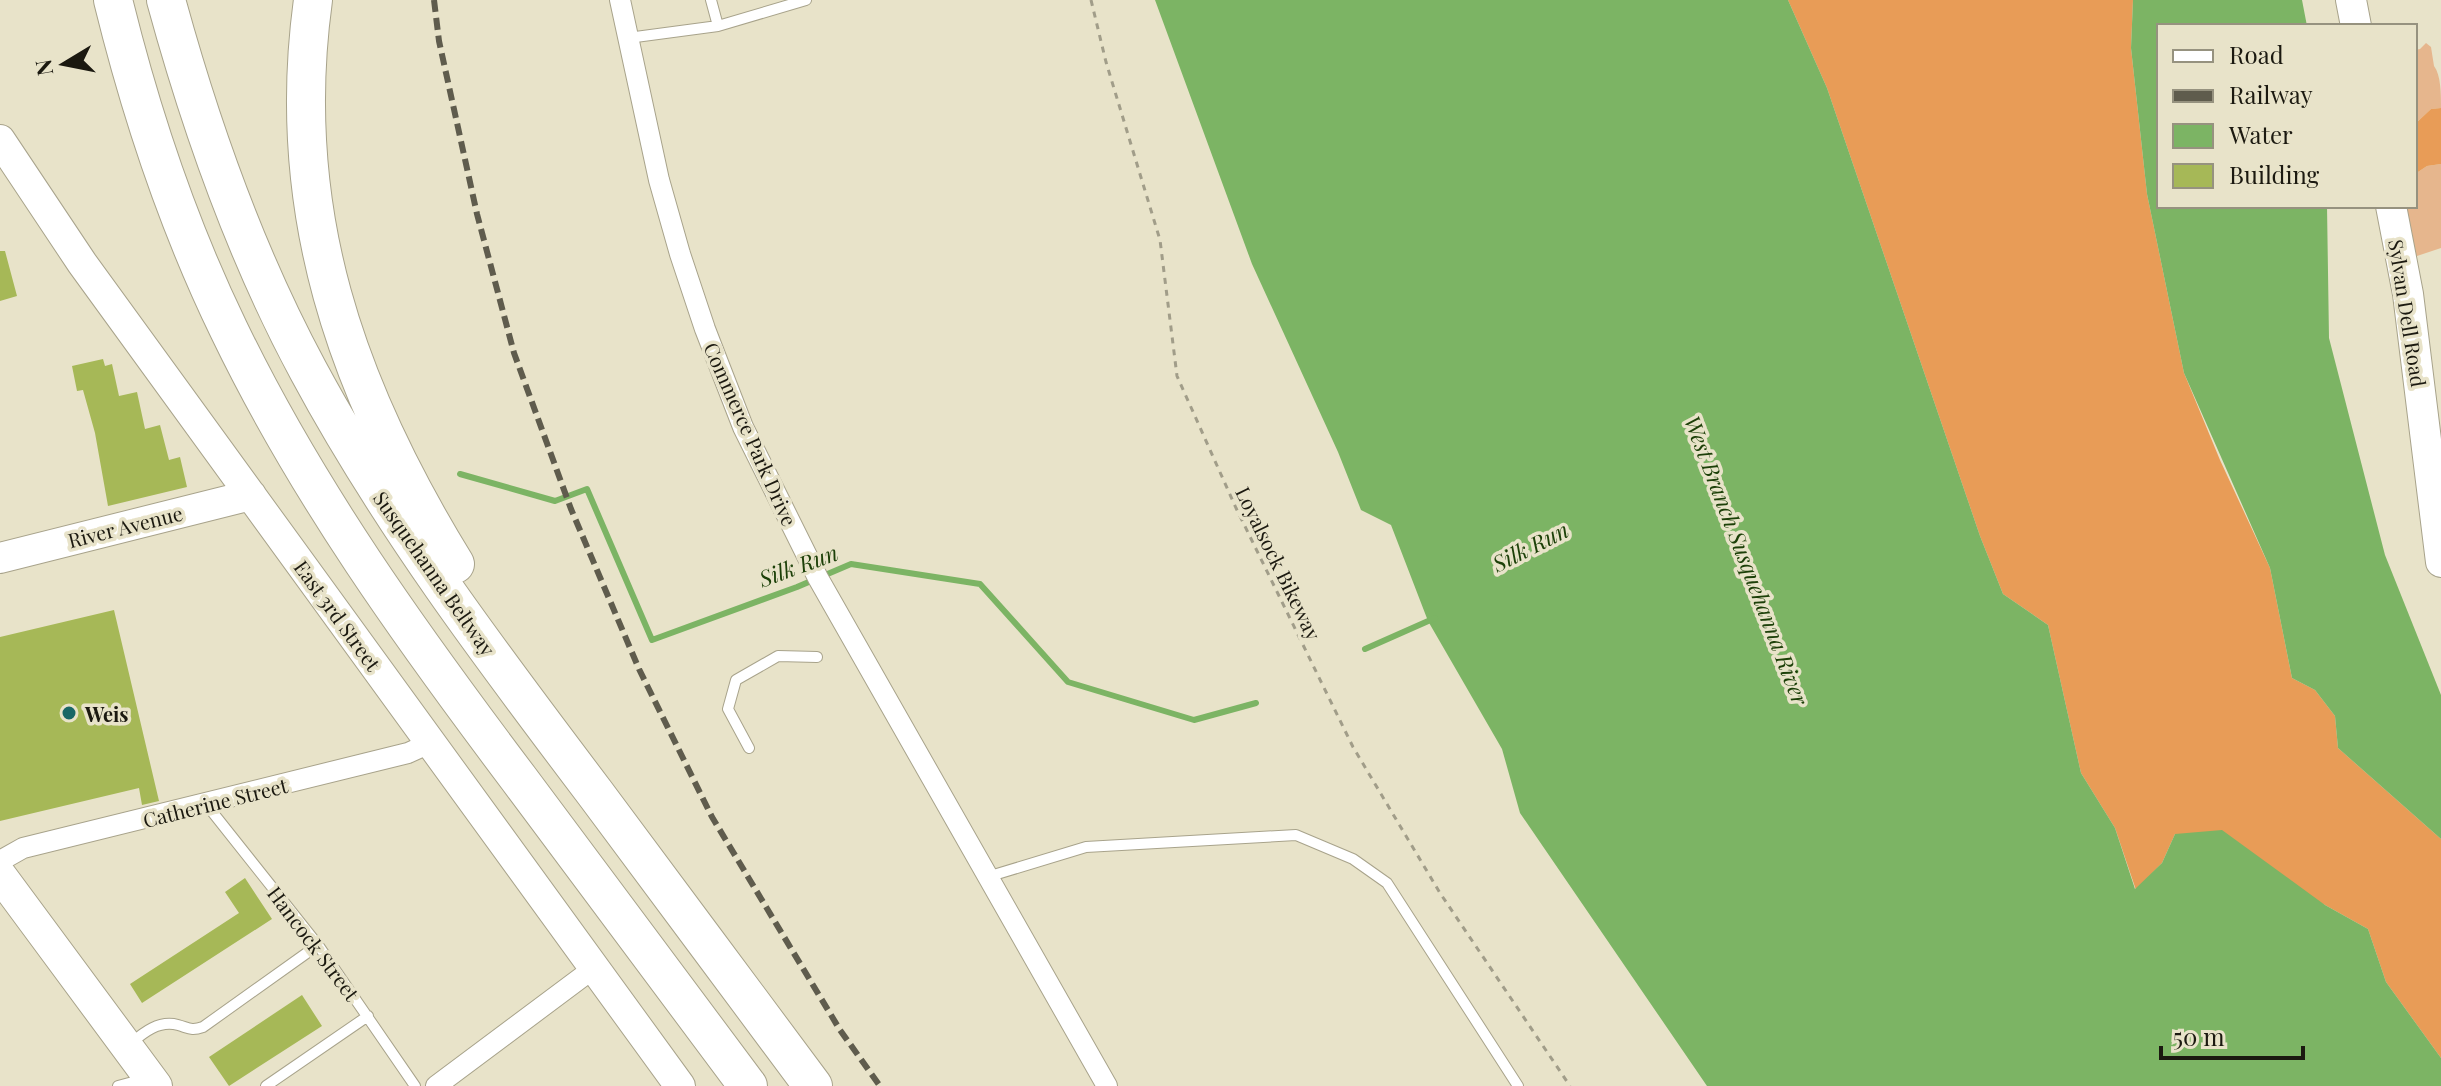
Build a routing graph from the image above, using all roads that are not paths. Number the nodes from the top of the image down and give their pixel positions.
1 (98, 0) edge
2 (113, 0) edge
3 (166, 0) edge
4 (313, 0) edge
5 (620, 0) edge
6 (711, 0) edge
7 (806, 0) edge
8 (2351, 0) edge
9 (2356, 24) edge
10 (718, 26) junction
11 (628, 38) junction
12 (0, 140) edge
13 (2391, 208) edge
14 (207, 283) junction
15 (251, 495) junction
16 (0, 558) edge
17 (2441, 562) edge
18 (817, 657) dead end
19 (430, 743) junction
20 (749, 748) dead end
21 (206, 804) junction
22 (0, 861) edge
23 (0, 875) edge
24 (987, 877) junction
25 (681, 907) junction
26 (318, 945) junction
27 (594, 968) junction
28 (368, 1016) junction
29 (127, 1047) junction
30 (153, 1082) edge
31 (118, 1086) edge
32 (266, 1086) edge
33 (415, 1086) edge
34 (436, 1086) edge
35 (680, 1086) edge
36 (748, 1086) edge
37 (813, 1086) edge
38 (1107, 1086) edge
39 (1518, 1086) edge

1 - 14 highway
2 - 14 highway
3 - 25 highway, Susquehanna Beltway
4 - 25 highway
5 - 11 street, Commerce Park Drive
6 - 10 lane
7 - 10 lane
8 - 9 main road
10 - 11 lane
11 - 24 street, Commerce Park Drive
12 - 15 main road, East 3rd Street
13 - 17 main road, Sylvan Dell Road
14 - 36 highway
15 - 16 main road, River Avenue
15 - 19 main road, East 3rd Street
18 - 20 lane
19 - 21 street, Catherine Street
19 - 27 main road, East 3rd Street
21 - 22 street, Catherine Street
21 - 26 lane, Hancock Street
23 - 29 main road
24 - 38 street, Commerce Park Drive
24 - 39 lane
25 - 37 highway, Susquehanna Beltway
26 - 28 lane, Hancock Street
26 - 29 lane
27 - 34 street
27 - 35 main road, East 3rd Street
28 - 32 lane
28 - 33 lane, Hancock Street
29 - 30 main road
30 - 31 lane

